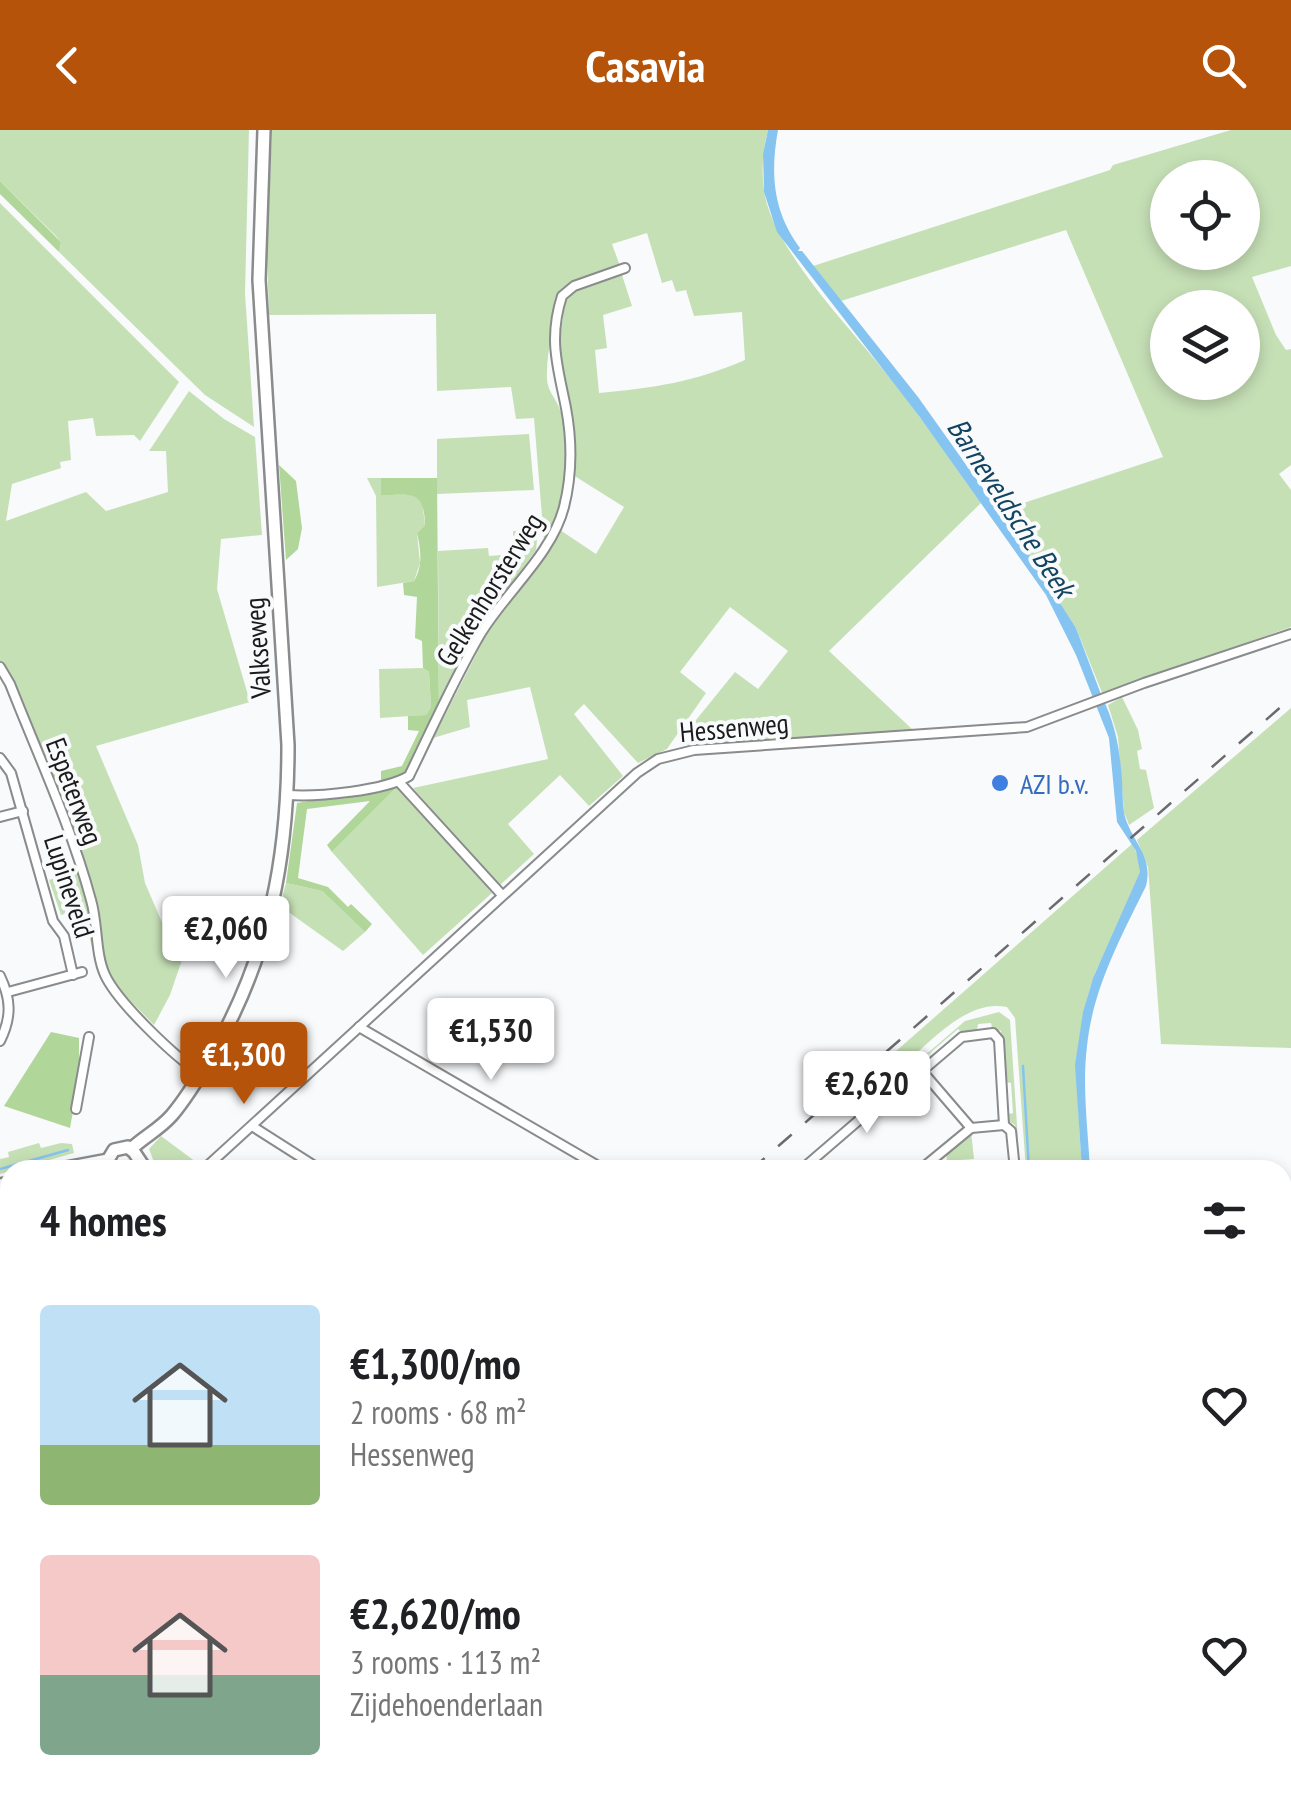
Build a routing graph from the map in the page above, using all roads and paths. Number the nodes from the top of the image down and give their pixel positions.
1 (264, 130) edge
2 (625, 268) dead end
3 (1291, 634) edge
4 (0, 667) edge
5 (0, 758) edge
6 (399, 782) junction
7 (288, 796) junction
8 (23, 811) junction
9 (0, 817) edge
10 (502, 895) junction
11 (0, 976) edge
12 (8, 992) junction
13 (359, 1027) junction
14 (88, 1036) dead end
15 (0, 1040) edge
16 (922, 1071) junction
17 (201, 1074) junction
18 (76, 1109) dead end
19 (1004, 1125) junction
20 (252, 1126) junction
21 (971, 1128) junction
22 (134, 1152) junction
23 (112, 1160) edge
24 (139, 1160) edge
25 (213, 1160) edge
26 (305, 1160) edge
27 (588, 1160) edge
28 (812, 1160) edge
29 (932, 1160) edge
30 (1014, 1160) edge

1 - 7 main road, Valkseweg
2 - 6 street, Gelkenhorsterweg
3 - 10 street, Hessenweg
4 - 17 street, Espeterweg
5 - 8 street, Lupineveld
6 - 7 street
6 - 10 street
7 - 17 main road, Valkseweg
8 - 9 street
8 - 12 street, Lupineveld
10 - 13 street, Hessenweg
11 - 12 street
12 - 15 street
13 - 20 street, Hessenweg
13 - 27 street
14 - 18 street
16 - 19 street
16 - 21 street
16 - 28 street
17 - 22 main road, Valkseweg
19 - 21 street
19 - 30 street
20 - 25 street, Hessenweg
20 - 26 street
21 - 29 street
22 - 23 main road
22 - 24 main road

